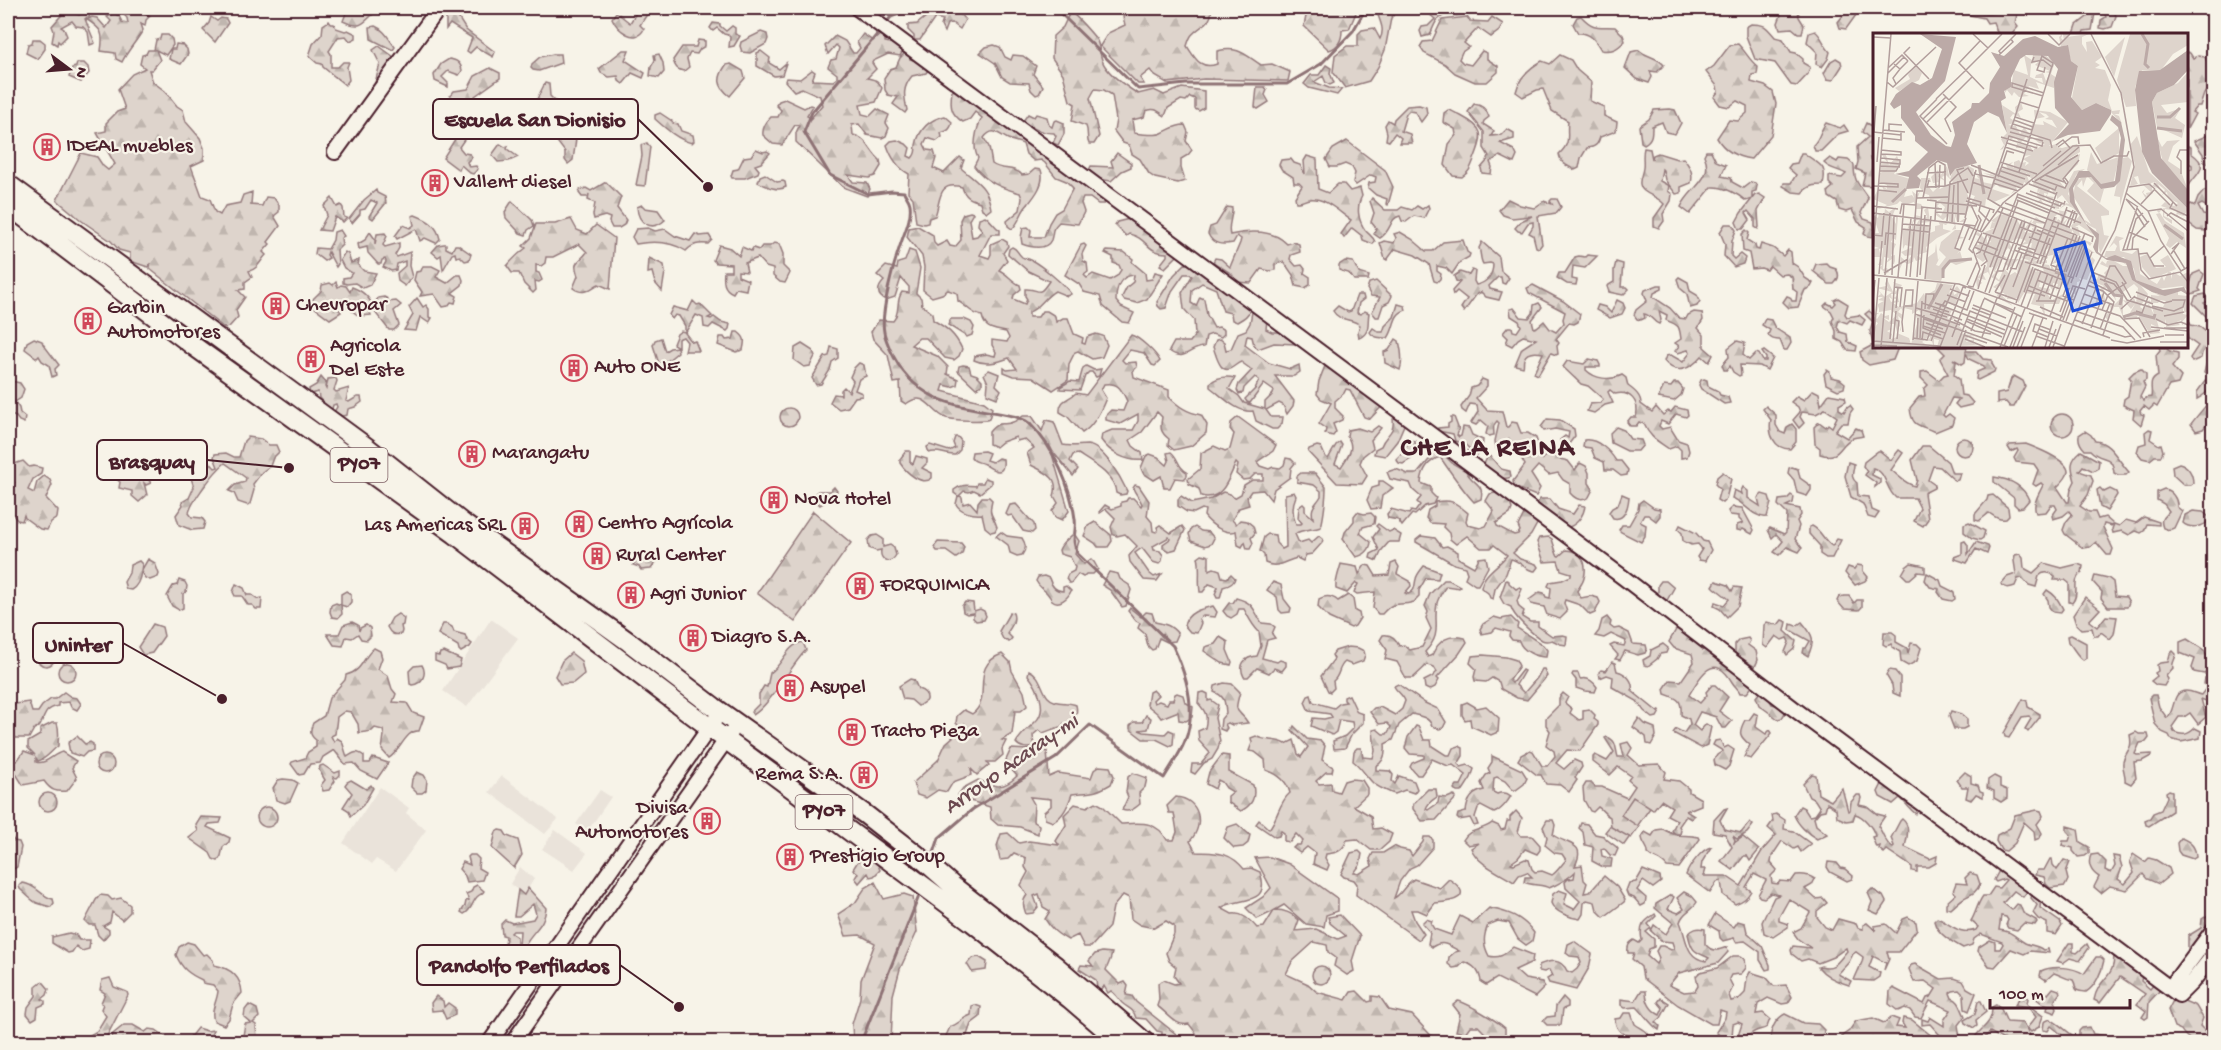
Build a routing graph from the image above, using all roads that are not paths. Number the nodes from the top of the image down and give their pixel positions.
1 (439, 8) edge
2 (862, 12) edge
3 (335, 152) dead end
4 (8, 184) edge
5 (8, 205) edge
6 (721, 711) junction
7 (709, 727) junction
8 (732, 731) junction
9 (948, 893) junction
10 (2214, 929) edge
11 (2214, 954) edge
12 (2175, 991) junction
13 (490, 1042) edge
14 (513, 1042) edge
15 (1120, 1042) edge
16 (1145, 1042) edge

1 - 3 street
2 - 12 street
4 - 6 highway, PY07
5 - 7 highway, PY07
6 - 7 street
6 - 8 highway, PY07
7 - 8 highway, PY07
7 - 13 street
8 - 9 highway, PY07
8 - 9 highway, PY07
8 - 14 street
9 - 15 highway, PY07
9 - 16 highway, PY07
10 - 12 street
11 - 12 street

